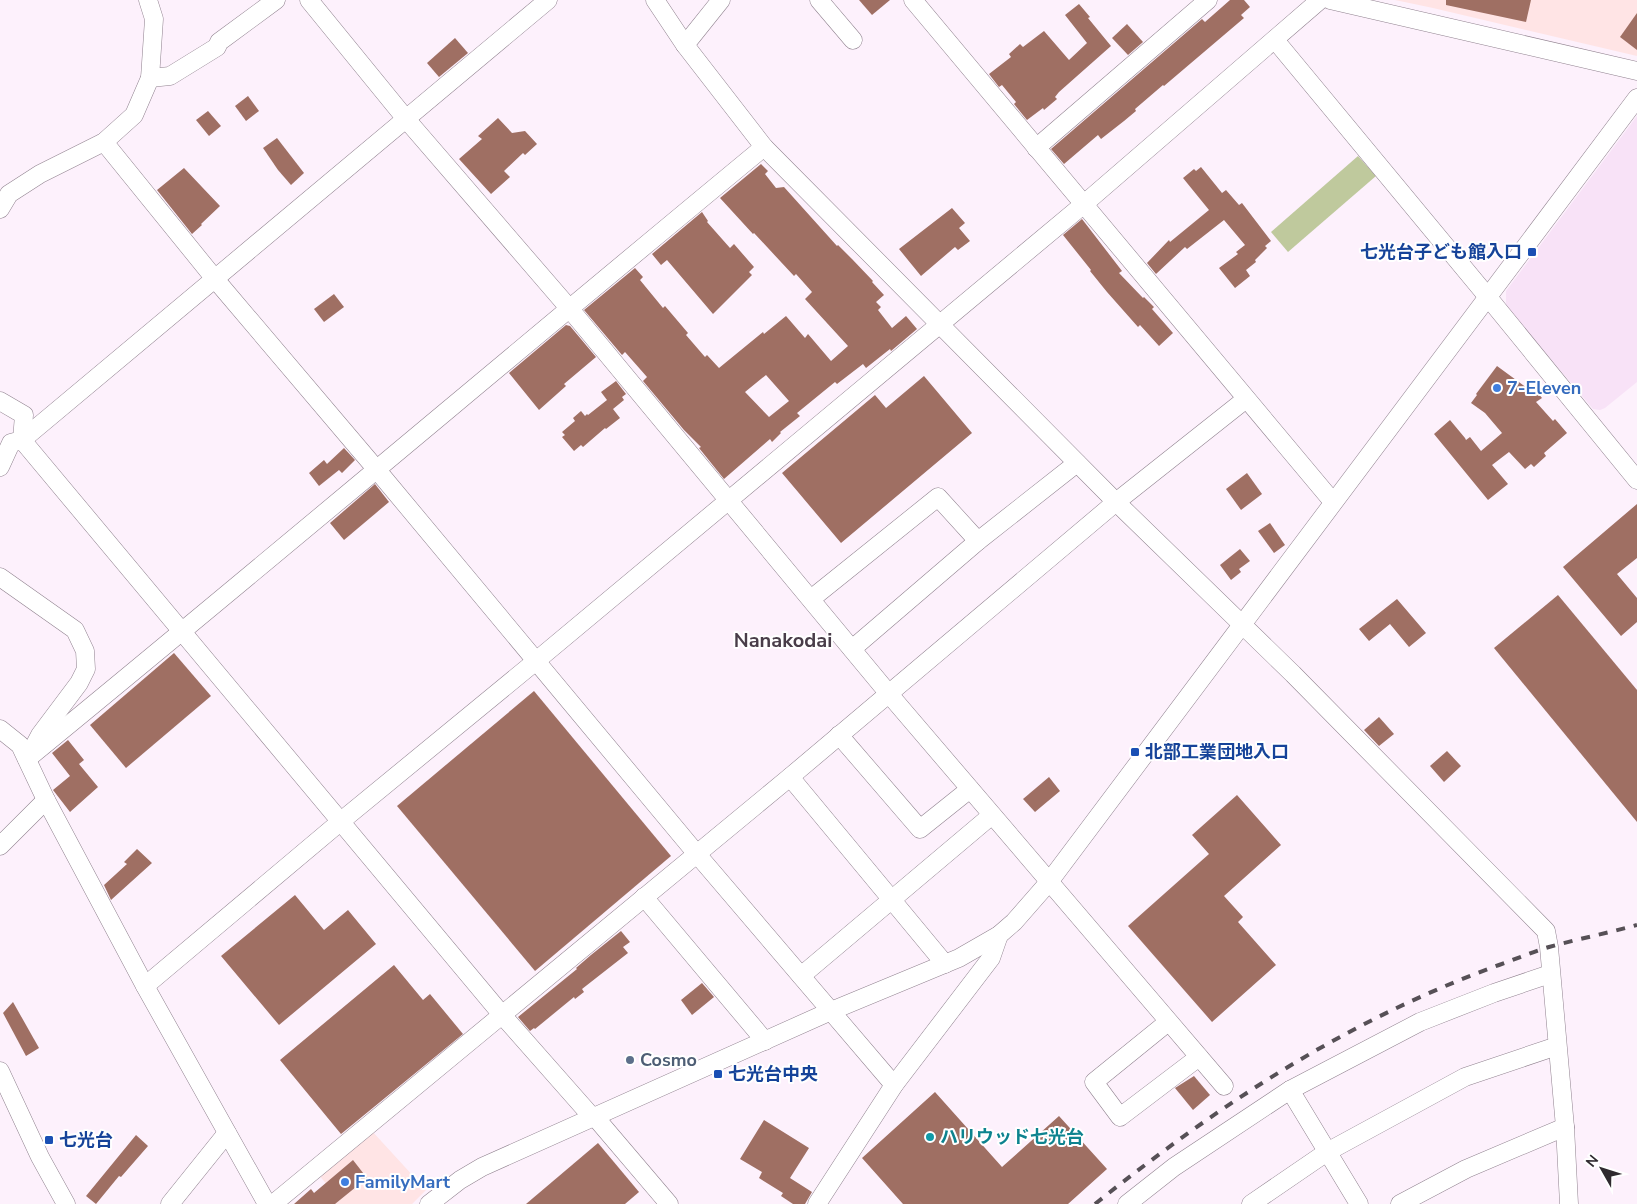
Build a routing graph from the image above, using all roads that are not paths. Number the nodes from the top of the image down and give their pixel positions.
1 (148, 0) edge
2 (276, 0) edge
3 (309, 0) edge
4 (548, 0) edge
5 (655, 0) edge
6 (721, 0) edge
7 (819, 0) edge
8 (913, 0) edge
9 (1208, 0) edge
10 (1320, 0) edge
11 (1330, 0) edge
12 (853, 40) dead end
13 (1275, 40) junction
14 (685, 45) junction
15 (1637, 71) edge
16 (150, 78) junction
17 (1637, 98) edge
18 (406, 119) junction
19 (104, 142) junction
20 (764, 147) junction
21 (1036, 148) junction
22 (1084, 204) junction
23 (0, 209) edge
24 (215, 279) junction
25 (1487, 296) junction
26 (569, 308) junction
27 (938, 324) junction
28 (1246, 399) junction
29 (0, 401) edge
30 (22, 440) junction
31 (1077, 463) junction
32 (0, 467) edge
33 (377, 470) junction
34 (1637, 480) edge
35 (728, 499) junction
36 (1116, 502) junction
37 (1333, 502) junction
38 (978, 541) junction
39 (0, 577) edge
40 (811, 599) junction
41 (1241, 624) junction
42 (183, 632) junction
43 (852, 649) junction
44 (536, 661) junction
45 (889, 694) junction
46 (0, 729) edge
47 (839, 735) junction
48 (28, 759) junction
49 (790, 777) junction
50 (970, 789) junction
51 (46, 800) junction
52 (992, 815) junction
53 (340, 822) junction
54 (0, 846) edge
55 (696, 853) junction
56 (1049, 882) junction
57 (644, 897) junction
58 (892, 900) junction
59 (999, 935) junction
60 (965, 954) junction
61 (945, 964) junction
62 (1550, 974) junction
63 (801, 976) junction
64 (975, 980) junction
65 (145, 986) junction
66 (831, 1011) junction
67 (503, 1016) junction
68 (1168, 1022) junction
69 (765, 1041) junction
70 (1557, 1046) junction
71 (1199, 1057) junction
72 (0, 1071) edge
73 (894, 1085) junction
74 (1224, 1086) dead end
75 (1290, 1090) junction
76 (594, 1118) junction
77 (1565, 1127) junction
78 (227, 1133) junction
79 (1327, 1152) junction
80 (66, 1204) edge
81 (170, 1204) edge
82 (267, 1204) edge
83 (273, 1204) edge
84 (429, 1204) edge
85 (669, 1204) edge
86 (818, 1204) edge
87 (1127, 1204) edge
88 (1251, 1204) edge
89 (1359, 1204) edge
90 (1400, 1204) edge
91 (1568, 1204) edge

1 - 16 street
2 - 16 street
3 - 18 street
4 - 18 street
5 - 14 street
6 - 14 street
7 - 12 street
8 - 21 street
9 - 21 street
10 - 13 street
11 - 15 street
13 - 22 street
13 - 25 street
14 - 20 street
16 - 19 street
17 - 25 street
18 - 24 street
18 - 26 street
19 - 23 street
19 - 24 street
20 - 26 street
20 - 27 street
21 - 22 street
22 - 27 street
22 - 28 street
24 - 30 street
24 - 33 street
25 - 34 street
25 - 37 street
26 - 33 street
26 - 35 street
27 - 31 street
27 - 35 street
28 - 36 street
28 - 37 street
29 - 30 street
30 - 32 street
30 - 42 street
31 - 36 street
31 - 38 street
33 - 42 street
33 - 44 street
35 - 40 street
35 - 44 street
36 - 41 street
36 - 45 street
37 - 41 street
38 - 40 street
38 - 43 street
39 - 48 street
40 - 43 street
41 - 56 street
41 - 62 street
42 - 48 street
42 - 53 street
43 - 45 street
44 - 53 street
44 - 55 street
45 - 47 street
45 - 50 street
46 - 48 street
47 - 49 street
47 - 50 street
48 - 51 street
49 - 55 street
49 - 58 street
50 - 52 street
51 - 54 street
51 - 65 street
52 - 56 street
52 - 58 street
53 - 65 street
53 - 67 street
55 - 57 street
55 - 63 street
56 - 59 street
56 - 68 street
57 - 67 street
57 - 69 street
58 - 61 street
58 - 63 street
59 - 60 street
59 - 64 street
60 - 61 street
60 - 64 street
61 - 66 street
62 - 70 street
62 - 75 street
63 - 66 street
64 - 73 street
65 - 78 street
66 - 69 street
66 - 73 street
67 - 76 street
67 - 83 street
68 - 71 street
68 - 71 street
69 - 76 street
70 - 77 street
70 - 79 street
71 - 74 street
72 - 80 street
73 - 86 street
75 - 79 street
75 - 87 street
76 - 84 street
76 - 85 street
77 - 90 street
77 - 91 street
78 - 81 street
78 - 82 street
79 - 88 street
79 - 89 street

